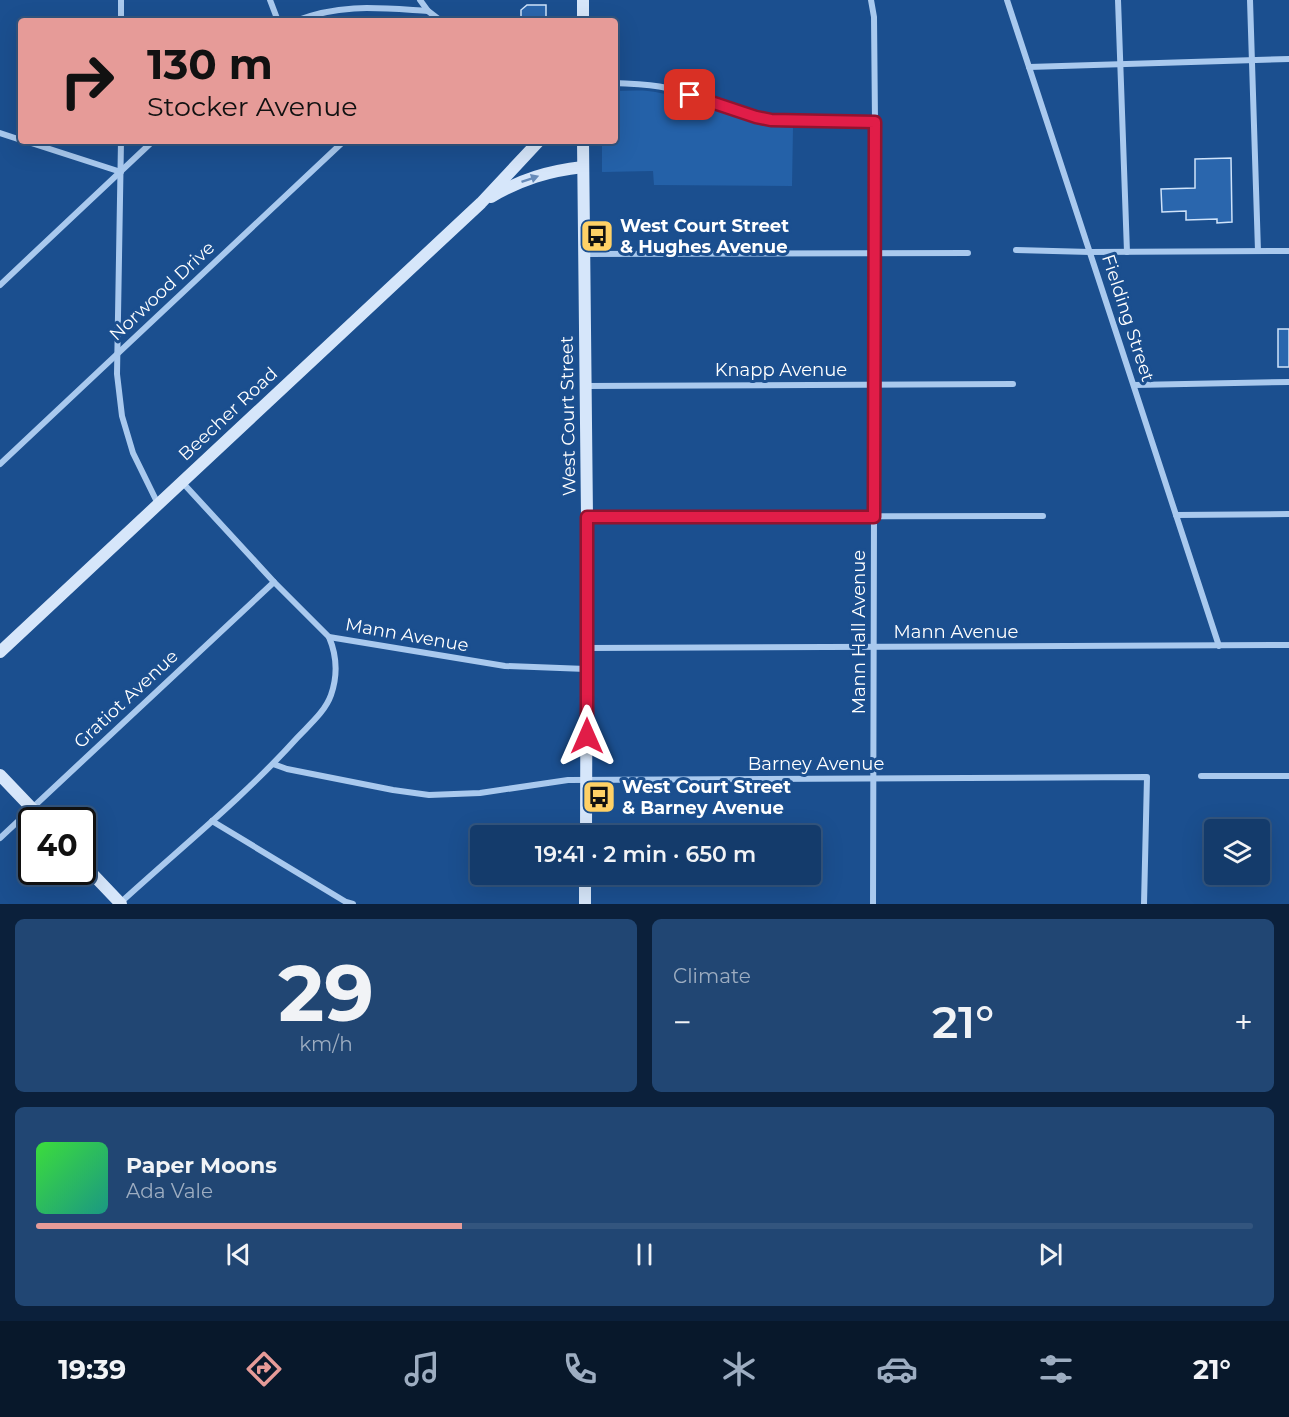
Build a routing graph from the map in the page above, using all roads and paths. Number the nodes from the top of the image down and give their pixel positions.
1 (121, 0) edge
2 (270, 0) edge
3 (420, 0) edge
4 (583, 0) edge
5 (871, 0) edge
6 (1008, 0) edge
7 (1118, 0) edge
8 (1250, 0) edge
9 (428, 11) junction
10 (121, 18) edge
11 (277, 18) edge
12 (302, 18) edge
13 (437, 18) edge
14 (583, 18) edge
15 (1289, 59) edge
16 (1252, 60) junction
17 (1119, 63) junction
18 (1029, 67) junction
19 (618, 83) edge
20 (875, 122) junction
21 (0, 133) edge
22 (18, 138) edge
23 (35, 144) edge
24 (121, 144) edge
25 (150, 144) edge
26 (341, 144) edge
27 (536, 144) edge
28 (583, 144) edge
29 (583, 167) junction
30 (120, 172) junction
31 (481, 202) junction
32 (1017, 250) dead end
33 (1258, 251) junction
34 (1090, 252) junction
35 (1126, 252) junction
36 (1289, 252) edge
37 (873, 253) junction
38 (968, 253) dead end
39 (584, 254) junction
40 (0, 285) edge
41 (117, 354) junction
42 (1289, 382) edge
43 (1013, 384) dead end
44 (873, 385) junction
45 (1135, 385) junction
46 (585, 386) junction
47 (0, 464) edge
48 (182, 482) junction
49 (158, 504) junction
50 (1289, 514) edge
51 (1176, 515) junction
52 (1043, 516) dead end
53 (587, 517) junction
54 (874, 517) junction
55 (274, 582) junction
56 (329, 637) junction
57 (1289, 645) edge
58 (1219, 646) junction
59 (874, 647) junction
60 (586, 648) junction
61 (0, 652) edge
62 (586, 669) junction
63 (273, 764) junction
64 (0, 775) edge
65 (1201, 776) dead end
66 (1289, 776) edge
67 (874, 778) junction
68 (587, 780) junction
69 (31, 807) edge
70 (33, 807) edge
71 (18, 821) edge
72 (212, 821) junction
73 (586, 825) edge
74 (0, 838) edge
75 (96, 878) edge
76 (585, 885) edge
77 (120, 904) edge
78 (353, 904) edge
79 (585, 904) edge
80 (873, 904) edge
81 (1144, 904) edge

1 - 10 street
2 - 11 street
3 - 9 street
4 - 14 street
5 - 20 street, Mann Hall Avenue
6 - 18 street, Fielding Street
7 - 17 street
8 - 16 street
9 - 12 street
9 - 13 street
15 - 16 street
16 - 17 street
16 - 33 street
17 - 18 street
17 - 35 street
18 - 34 street, Fielding Street
19 - 20 street
20 - 37 street, Mann Hall Avenue
21 - 22 street
23 - 30 street
24 - 30 street
25 - 30 street
26 - 41 street, Norwood Drive
27 - 31 street, Beecher Road
28 - 29 street, West Court Street
31 -> 29 street, Beecher Road
29 - 39 street, West Court Street
30 - 40 street
30 - 41 street
31 - 48 street, Beecher Road
32 - 34 street
33 - 35 street
33 - 36 street
34 - 35 street
34 - 45 street, Fielding Street
37 - 38 street
37 - 39 street
37 - 44 street, Mann Hall Avenue
39 - 46 street, West Court Street
41 - 47 street, Norwood Drive
41 - 49 street
42 - 45 street
43 - 44 street, Knapp Avenue
44 - 46 street, Knapp Avenue
44 - 54 street, Mann Hall Avenue
45 - 51 street, Fielding Street
46 - 53 street, West Court Street
48 - 49 street, Beecher Road
48 - 55 street, Mann Avenue
49 - 61 street, Beecher Road
50 - 51 street
51 - 58 street, Fielding Street
52 - 54 street
53 - 54 street
53 - 60 street, West Court Street
54 - 59 street, Mann Hall Avenue
55 - 56 street, Mann Avenue
55 - 70 street, Gratiot Avenue
56 - 62 street, Mann Avenue
56 - 63 street
57 - 58 street, Mann Avenue
58 - 59 street, Mann Avenue
59 - 60 street, Mann Avenue
59 - 67 street, Mann Hall Avenue
60 - 62 street, West Court Street
62 - 68 street, West Court Street
63 - 68 street, Barney Avenue
63 - 72 street
64 - 69 street
65 - 66 street
67 - 68 street, Barney Avenue
67 - 80 street, Mann Hall Avenue
67 - 81 street, Barney Avenue
68 - 73 street, West Court Street
71 - 74 street, Gratiot Avenue
72 - 77 street
72 - 78 street
75 - 77 street
76 - 79 street

